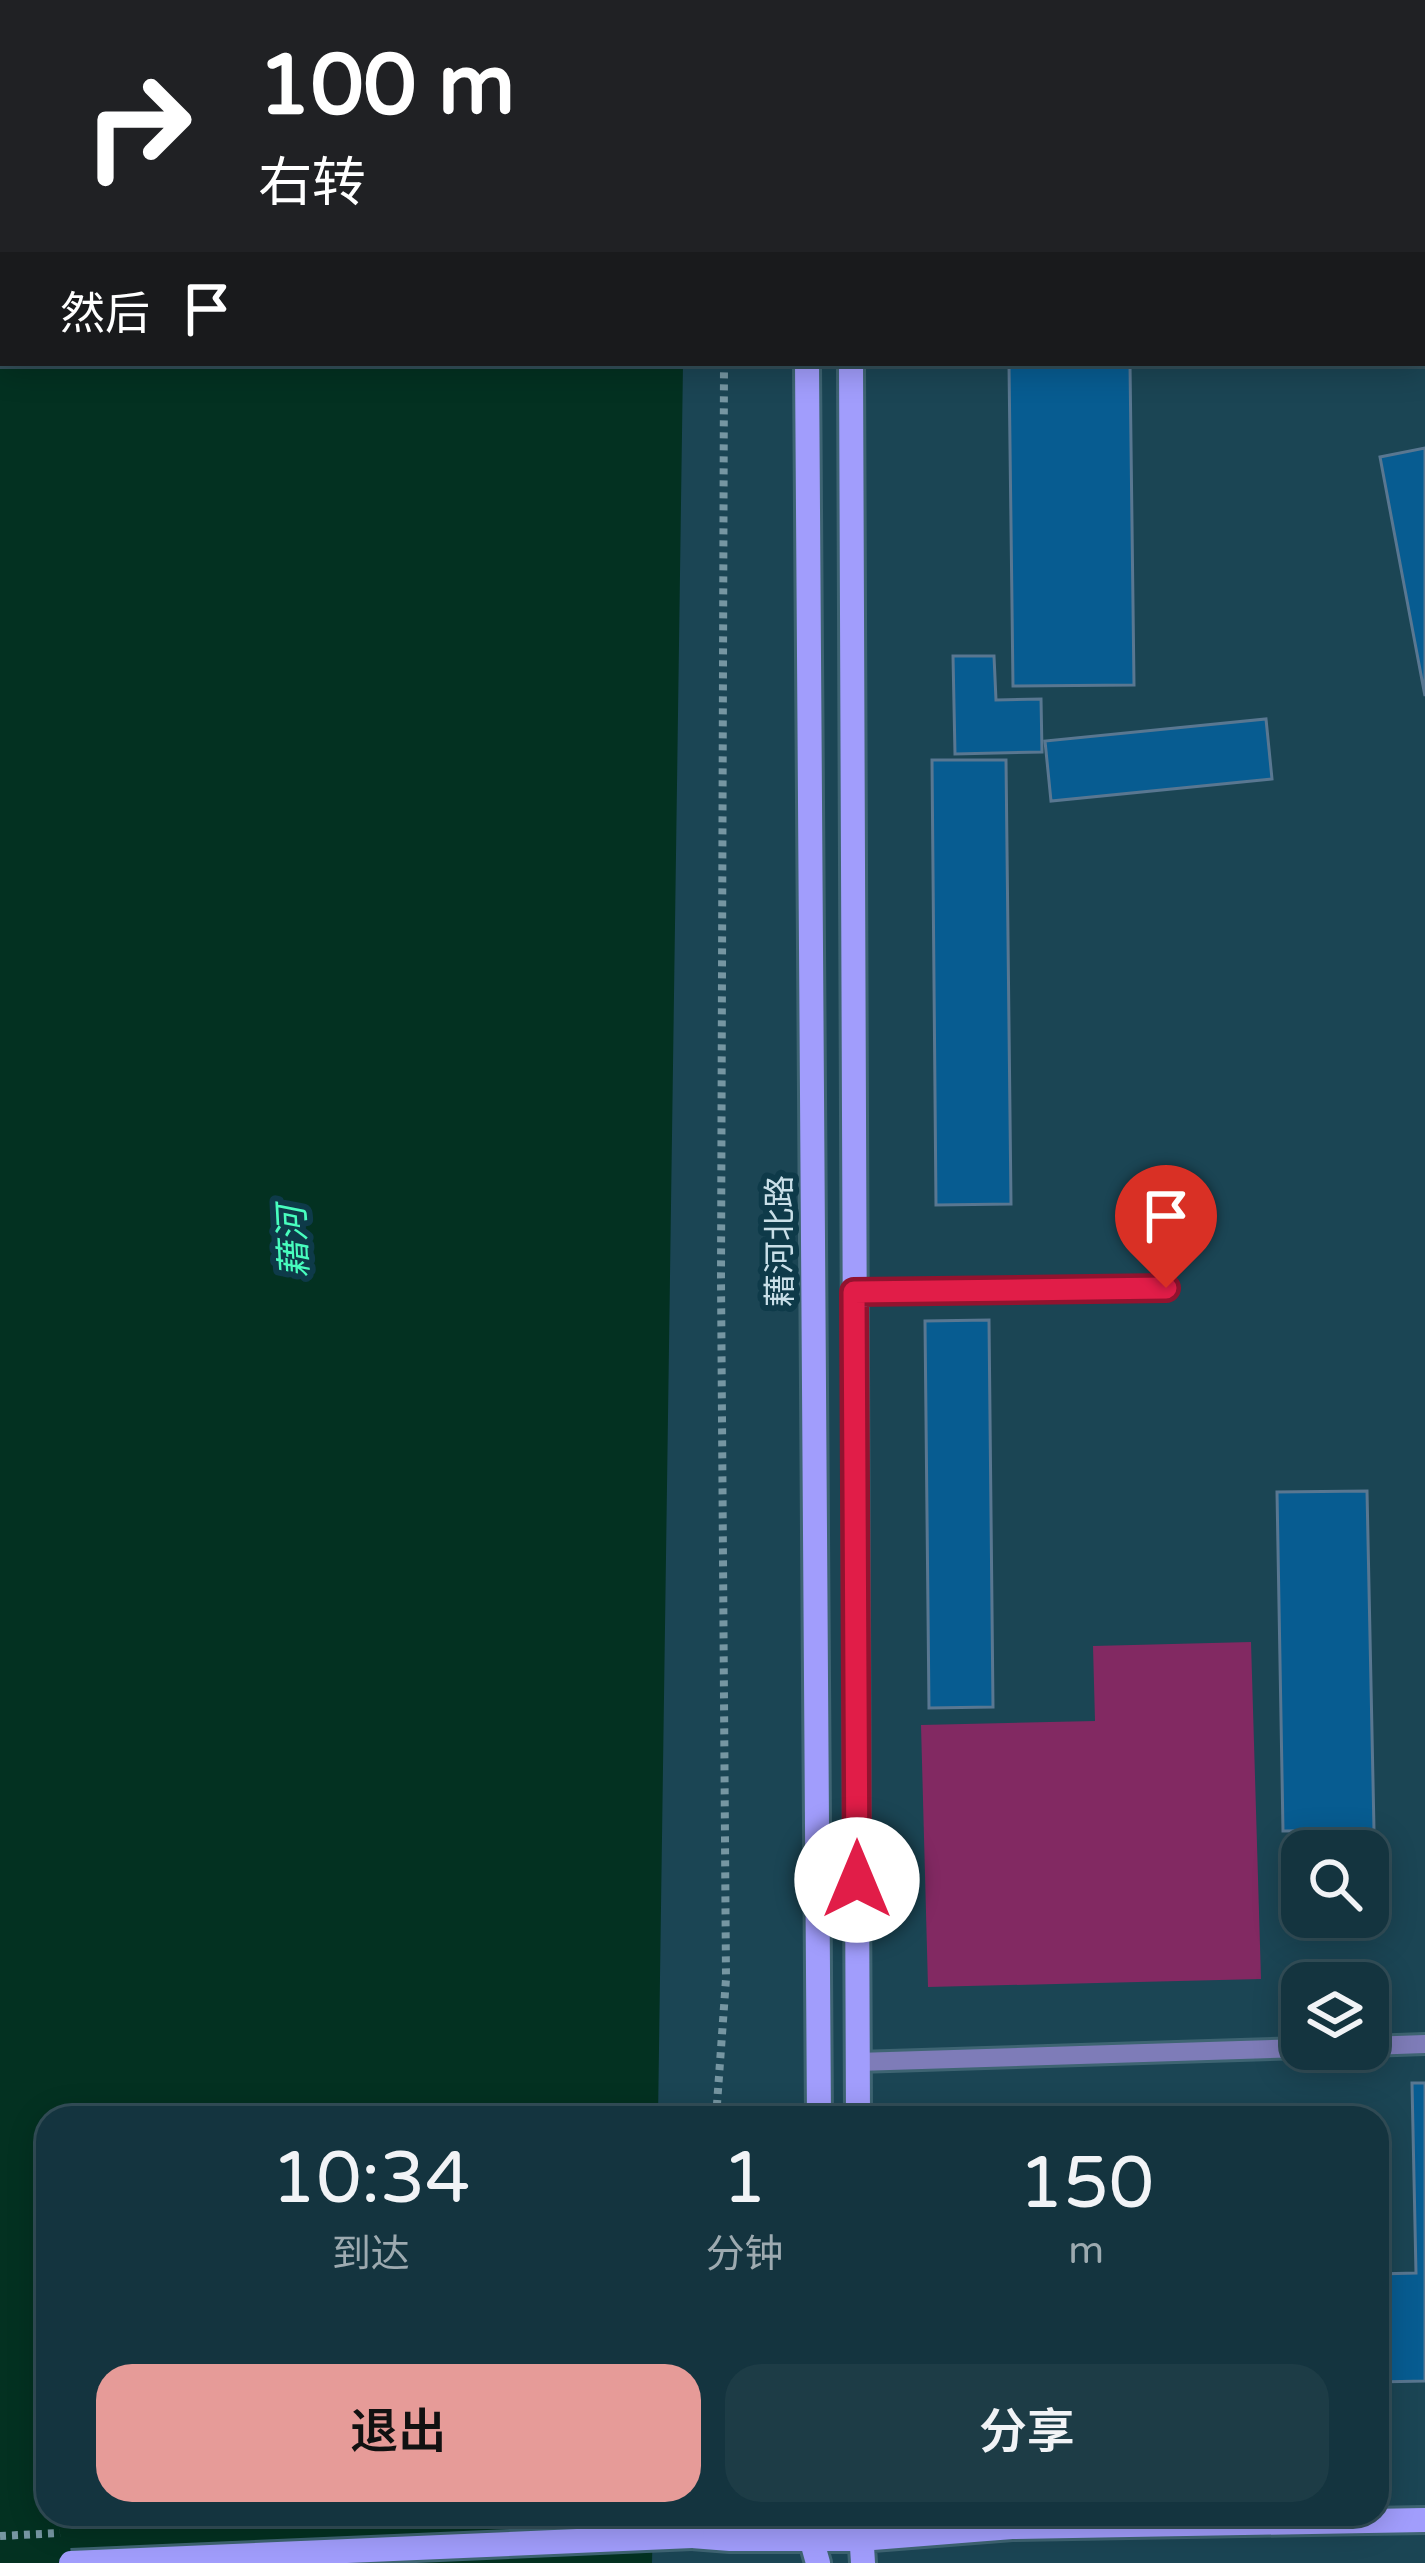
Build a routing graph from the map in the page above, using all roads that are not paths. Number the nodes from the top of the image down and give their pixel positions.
1 (807, 366) edge
2 (851, 366) edge
3 (1166, 1288) dead end
4 (854, 1292) junction
5 (1425, 2044) edge
6 (1389, 2045) edge
7 (1281, 2049) edge
8 (857, 2062) junction
9 (819, 2106) edge
10 (857, 2106) edge
11 (1425, 2520) edge
12 (1389, 2521) edge
13 (1071, 2526) edge
14 (814, 2538) edge
15 (861, 2539) edge
16 (70, 2563) edge

1 - 9 main road, 藉河北路
2 - 4 main road
3 - 4 lane
4 - 8 main road
5 - 6 lane
7 - 8 lane
8 - 10 main road
11 - 12 main road
13 - 15 main road
14 - 15 main road
14 - 16 main road, bridge

